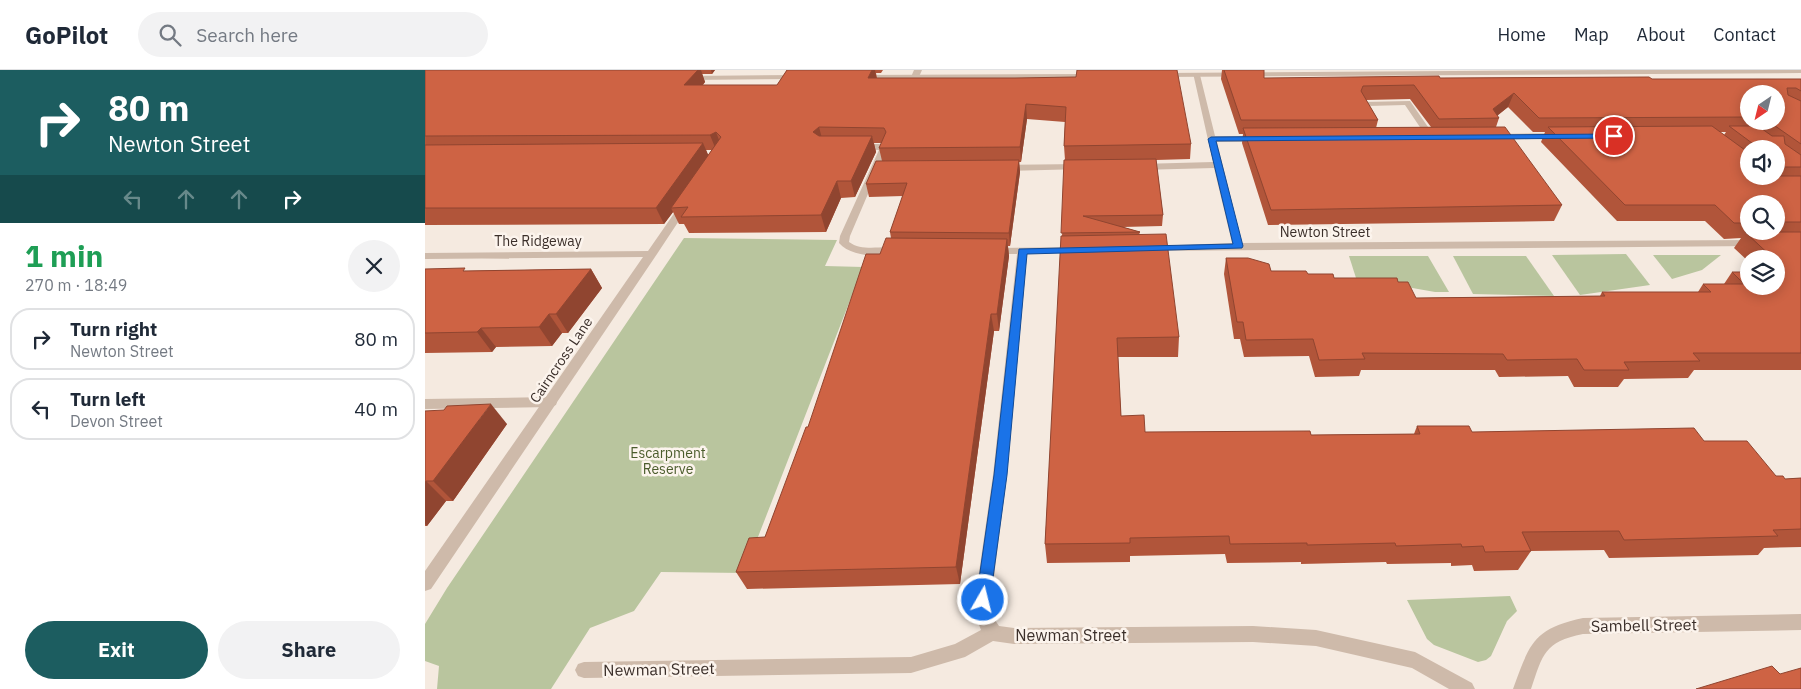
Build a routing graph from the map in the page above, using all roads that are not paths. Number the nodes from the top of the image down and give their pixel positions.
1 (1801, 71) edge
2 (917, 73) edge
3 (1157, 75) edge
4 (1196, 75) junction
5 (1098, 76) edge
6 (810, 77) edge
7 (849, 77) edge
8 (683, 78) edge
9 (1373, 121) edge
10 (1490, 136) edge
11 (1568, 136) edge
12 (1422, 137) edge
13 (1431, 137) junction
14 (1441, 137) edge
15 (1211, 139) junction
16 (1265, 139) edge
17 (849, 147) edge
18 (1217, 165) junction
19 (1094, 167) edge
20 (1133, 167) edge
21 (995, 168) edge
22 (691, 196) edge
23 (1766, 243) edge
24 (1238, 246) junction
25 (1139, 249) edge
26 (1090, 250) edge
27 (907, 251) edge
28 (984, 251) edge
29 (1022, 251) junction
30 (652, 254) junction
31 (425, 256) edge
32 (551, 402) junction
33 (425, 404) edge
34 (425, 584) edge
35 (1801, 622) edge
36 (993, 632) junction
37 (584, 670) dead end
38 (1466, 689) edge
39 (1522, 689) edge

1 - 4 street
2 - 5 street
2 - 7 street
3 - 4 street
4 - 15 street
6 - 8 street
9 - 13 street
10 - 11 street
12 - 13 street
13 - 14 street
15 - 16 street
15 - 18 street
17 - 27 street
18 - 20 street
18 - 24 street
19 - 21 street
22 - 30 street, Cairncross Lane
23 - 24 street, Newton Street
24 - 25 street, Newton Street
26 - 29 street
28 - 29 street
29 - 36 street
30 - 31 street, The Ridgeway
30 - 32 street, Cairncross Lane
32 - 33 street
32 - 34 street, Cairncross Lane
35 - 39 street, Sambell Street
36 - 37 street, Newman Street
36 - 38 street, Newman Street

